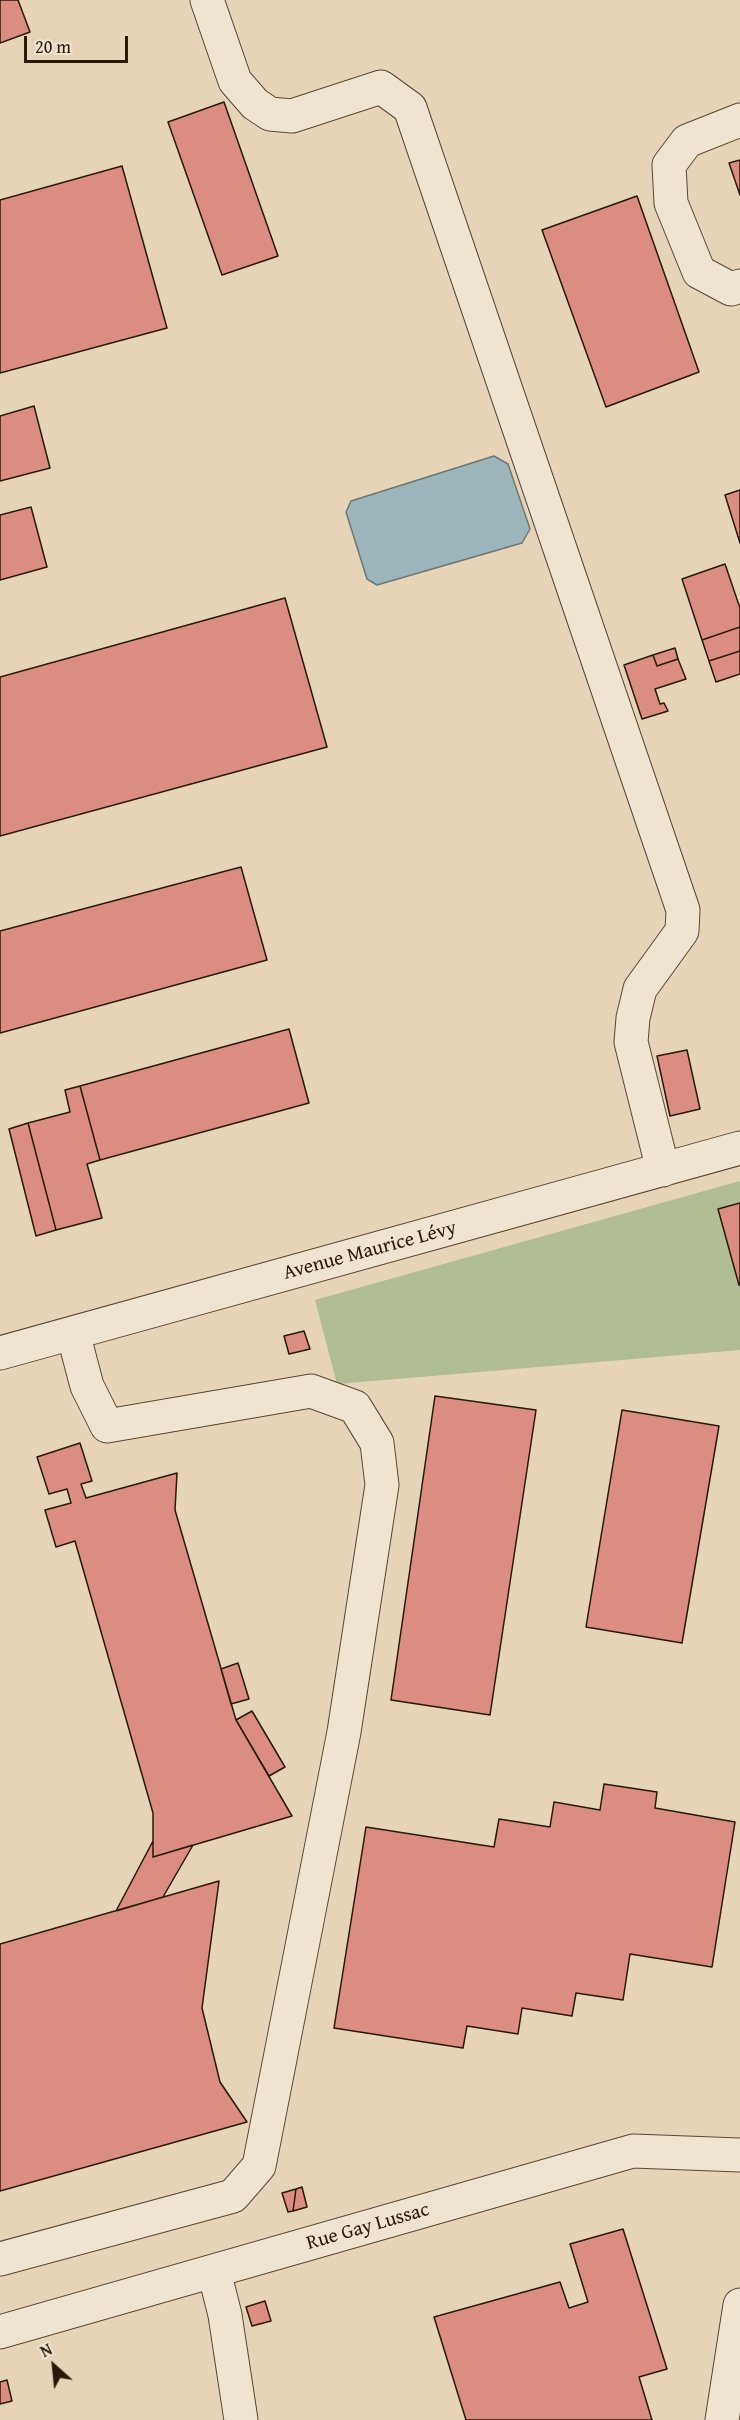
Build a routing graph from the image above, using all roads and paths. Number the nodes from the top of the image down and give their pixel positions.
1 (207, 0) edge
2 (740, 120) edge
3 (740, 286) edge
4 (740, 1149) edge
5 (663, 1170) junction
6 (72, 1333) junction
7 (0, 1353) edge
8 (740, 2155) edge
9 (0, 2259) edge
10 (214, 2271) junction
11 (740, 2305) edge
12 (0, 2332) edge
13 (241, 2420) edge
14 (722, 2420) edge

1 - 5 street
2 - 3 street
4 - 5 street, Avenue Maurice Lévy
5 - 6 street, Avenue Maurice Lévy
6 - 7 street, Avenue Maurice Lévy
6 - 9 street
8 - 10 street, Rue Gay Lussac
10 - 12 street, Rue Gay Lussac
10 - 13 street
11 - 14 street

